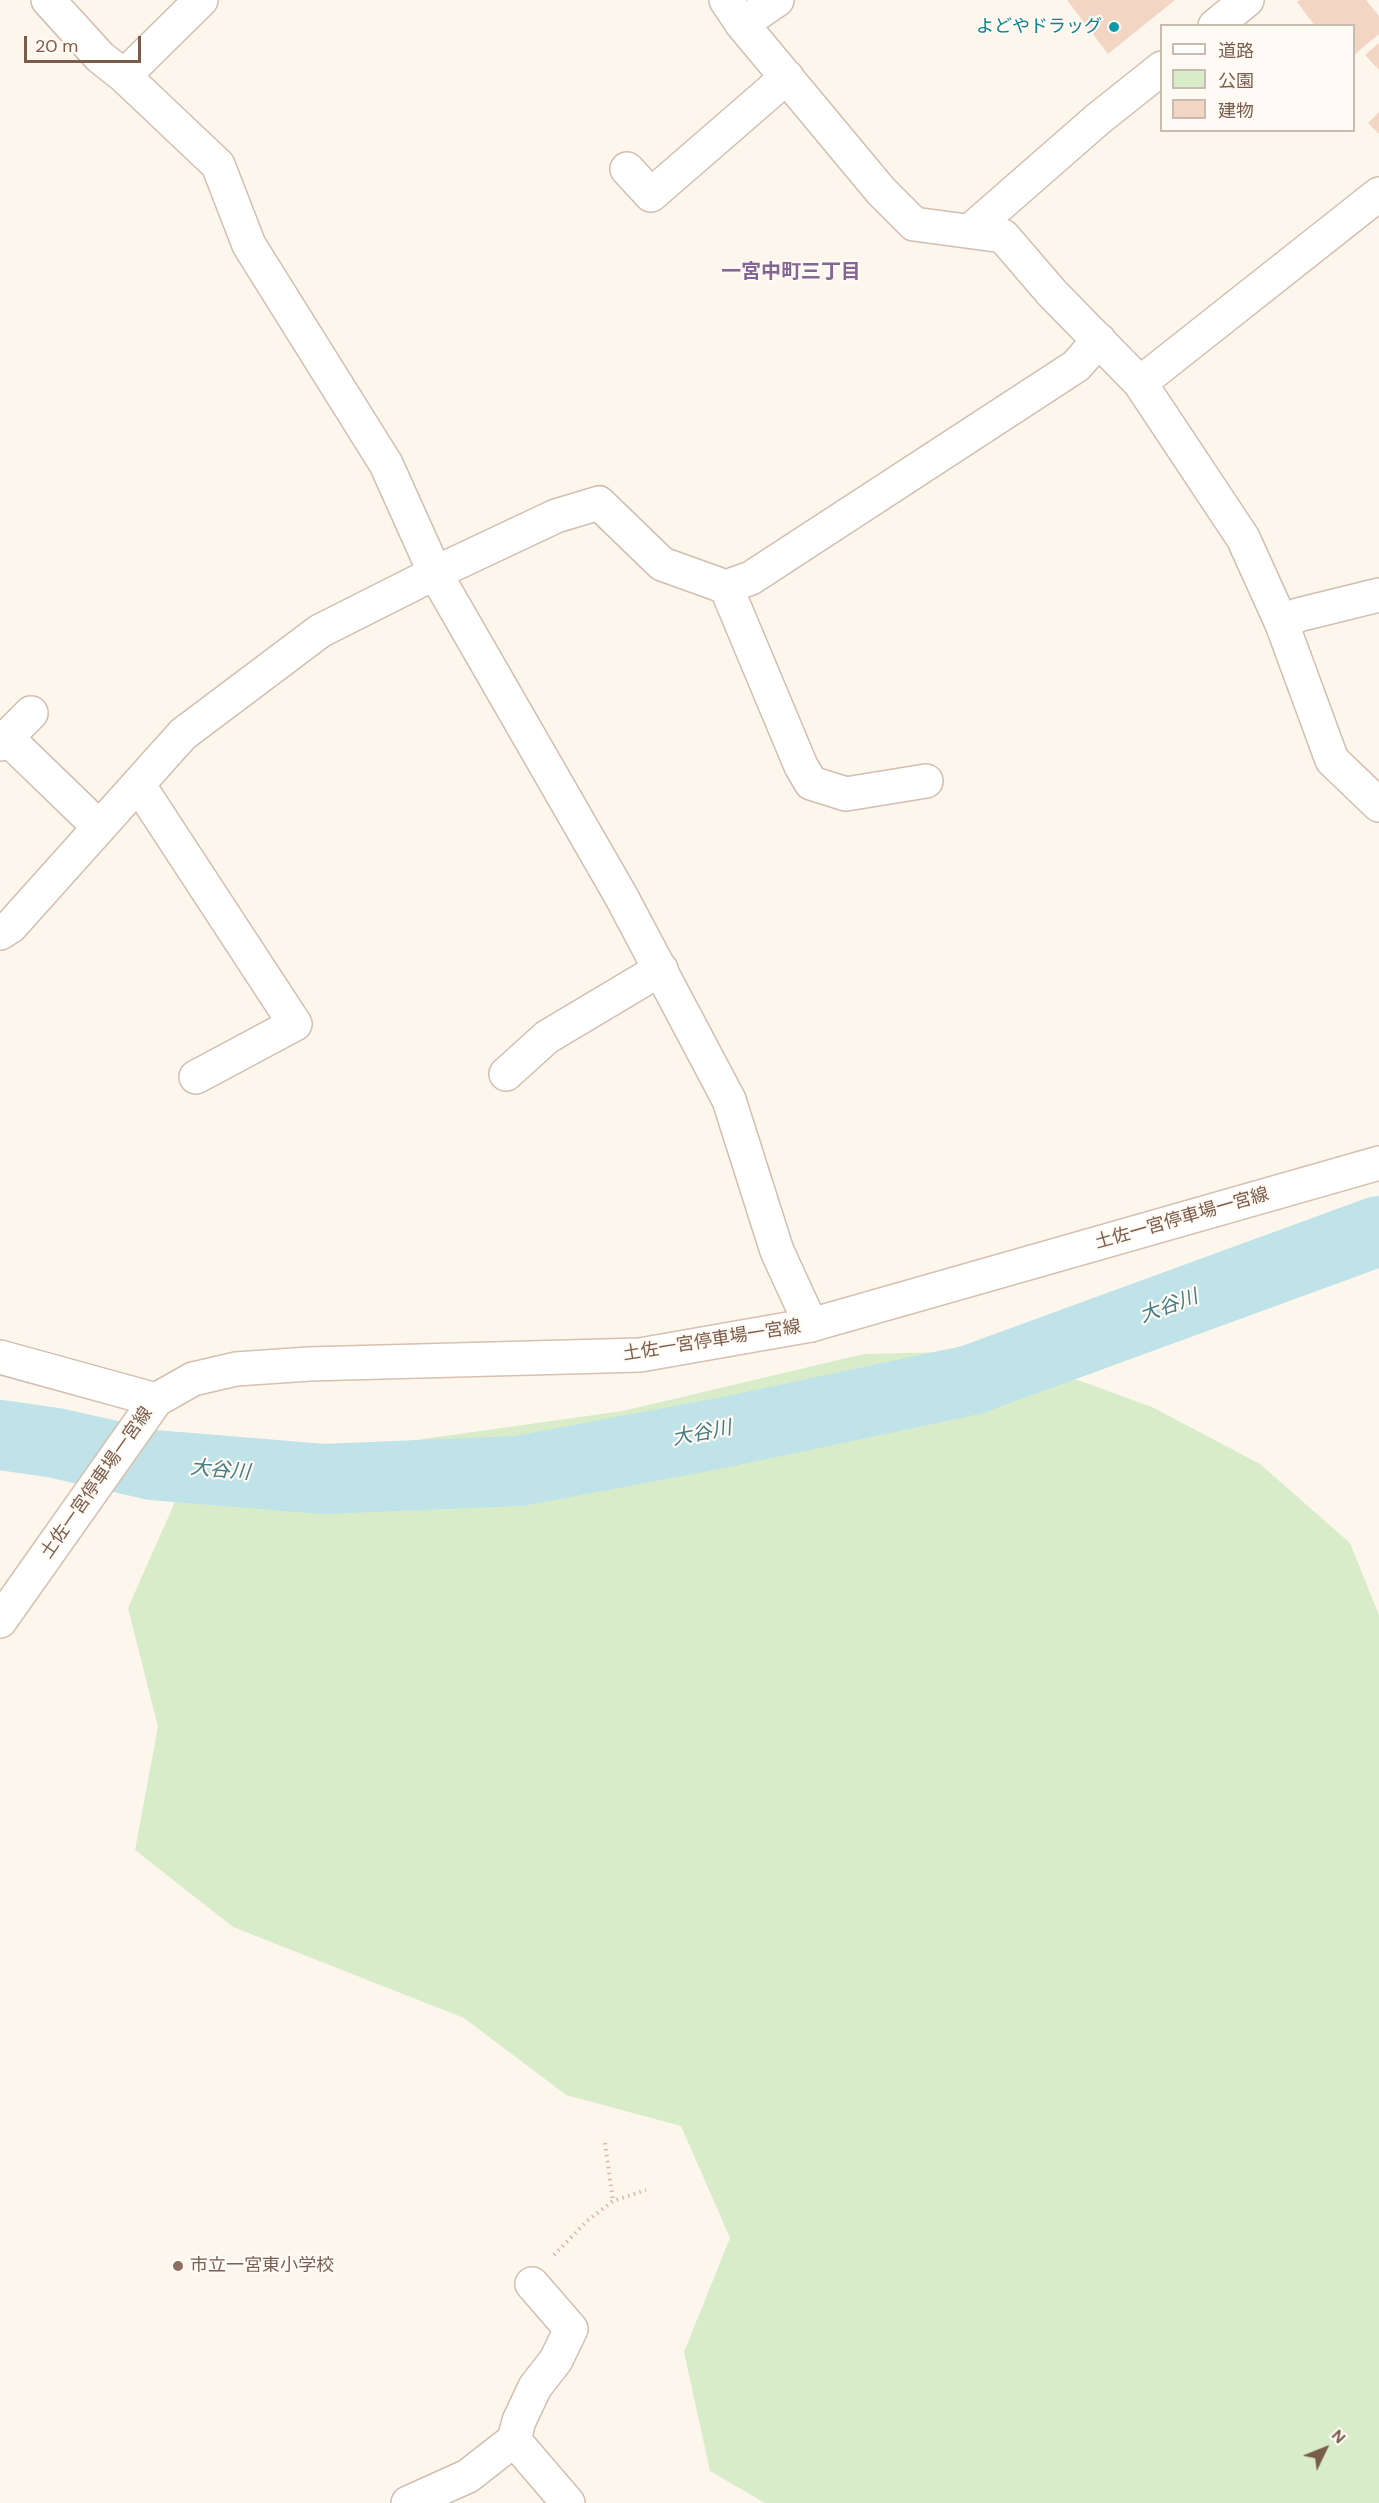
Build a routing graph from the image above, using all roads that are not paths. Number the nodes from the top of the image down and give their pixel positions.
1 (48, 0) edge
2 (201, 0) edge
3 (777, 0) edge
4 (1247, 0) edge
5 (734, 12) edge
6 (1217, 24) edge
7 (1160, 69) edge
8 (124, 76) junction
9 (787, 77) junction
10 (627, 169) dead end
11 (1379, 194) edge
12 (971, 230) junction
13 (1099, 340) junction
14 (1140, 383) junction
15 (435, 573) junction
16 (726, 587) junction
17 (1379, 595) edge
18 (1282, 624) junction
19 (31, 713) dead end
20 (3, 741) edge
21 (926, 781) dead end
22 (138, 784) junction
23 (1379, 805) edge
24 (99, 827) junction
25 (0, 933) edge
26 (661, 969) junction
27 (506, 1074) dead end
28 (196, 1077) dead end
29 (1379, 1163) edge
30 (811, 1325) junction
31 (0, 1357) edge
32 (155, 1401) junction
33 (0, 1621) edge
34 (532, 2284) road end
35 (514, 2440) junction
36 (408, 2503) edge
37 (568, 2503) edge

1 - 8 street
2 - 8 street
3 - 5 street
4 - 6 street
5 - 9 street
7 - 12 street
8 - 15 street
9 - 10 street
9 - 12 street
11 - 14 street
12 - 13 street
13 - 14 street
13 - 16 street
14 - 18 street
15 - 16 street
15 - 22 street
15 - 26 street
16 - 21 street
17 - 18 street
18 - 23 street
19 - 20 street
20 - 24 street
22 - 24 street
22 - 28 street
24 - 25 street
26 - 27 street
26 - 30 street
29 - 30 street, 土佐一宮停車場一宮線
30 - 32 street, 土佐一宮停車場一宮線
31 - 32 street
32 - 33 street, 土佐一宮停車場一宮線
34 - 35 street
35 - 36 street
35 - 37 street

